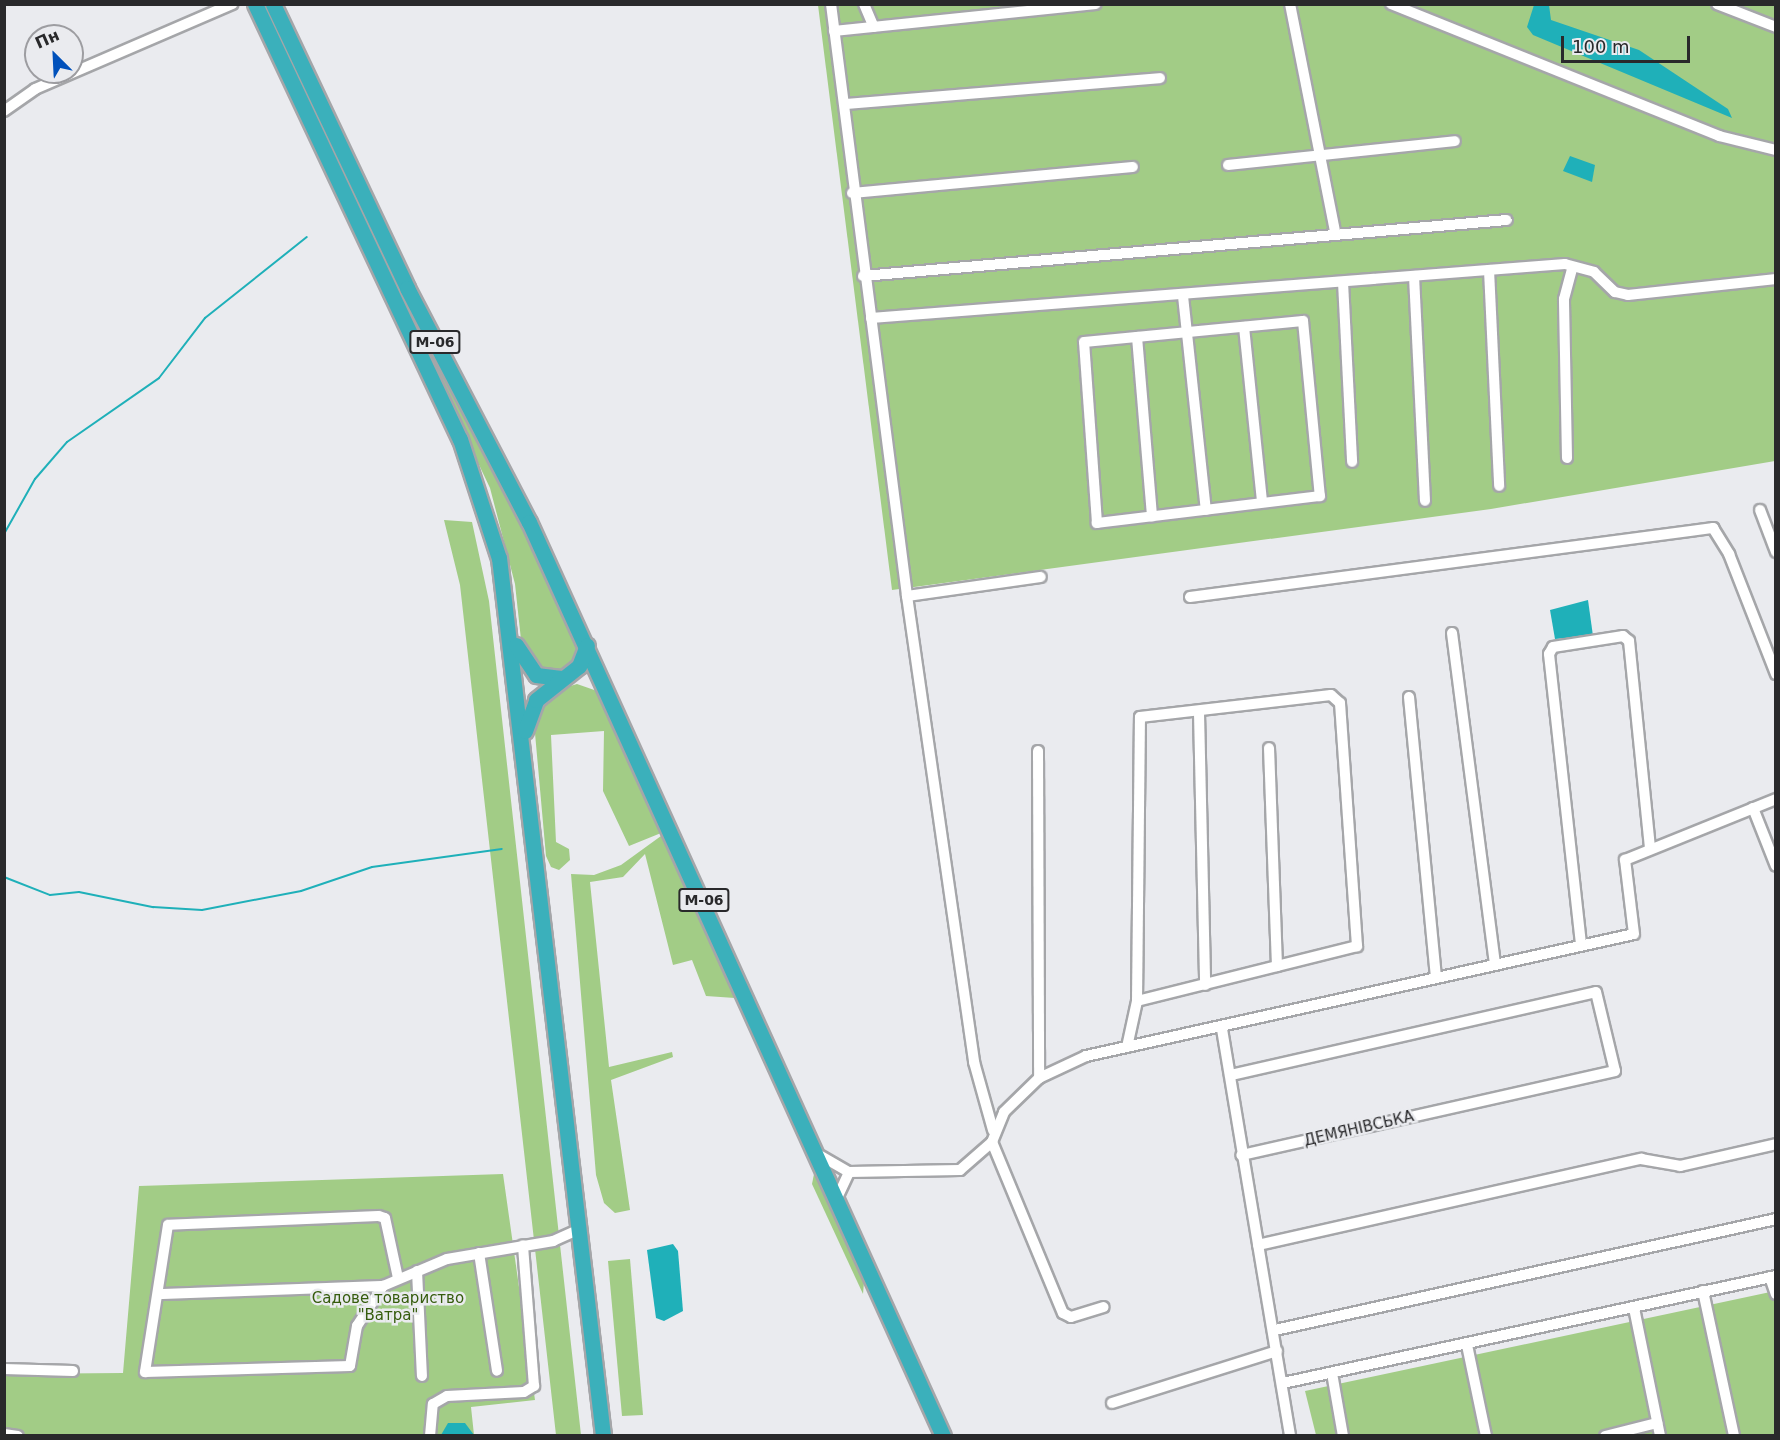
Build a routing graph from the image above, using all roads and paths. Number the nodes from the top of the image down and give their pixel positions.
1 (232, 4) edge
2 (255, 4) edge
3 (273, 4) edge
4 (831, 4) edge
5 (864, 4) edge
6 (1096, 4) edge
7 (1290, 4) edge
8 (1391, 4) edge
9 (1717, 4) edge
10 (874, 27) junction
11 (1776, 27) edge
12 (834, 31) junction
13 (1160, 78) dead end
14 (844, 104) junction
15 (4, 111) edge
16 (1455, 141) dead end
17 (1776, 150) edge
18 (1320, 156) junction
19 (1228, 165) dead end
20 (1133, 167) dead end
21 (852, 193) junction
22 (1507, 220) dead end
23 (1335, 232) junction
24 (1572, 269) junction
25 (1489, 270) junction
26 (863, 276) junction
27 (1414, 276) junction
28 (1776, 279) edge
29 (1343, 282) junction
30 (1183, 296) junction
31 (872, 318) junction
32 (1245, 327) junction
33 (1191, 332) junction
34 (1137, 337) junction
35 (1567, 458) dead end
36 (1352, 462) dead end
37 (1499, 486) dead end
38 (1425, 501) dead end
39 (1262, 502) junction
40 (1206, 510) junction
41 (1760, 510) dead end
42 (1152, 516) junction
43 (1776, 552) edge
44 (1041, 577) dead end
45 (907, 596) junction
46 (1190, 597) dead end
47 (510, 628) junction
48 (1452, 633) dead end
49 (587, 645) junction
50 (1776, 674) edge
51 (565, 677) junction
52 (1409, 697) dead end
53 (1199, 713) junction
54 (523, 738) junction
55 (1269, 748) dead end
56 (1038, 751) dead end
57 (1776, 799) edge
58 (1753, 808) junction
59 (1650, 848) junction
60 (1776, 866) edge
61 (1581, 944) junction
62 (1495, 962) junction
63 (1277, 966) junction
64 (1436, 976) junction
65 (1205, 985) junction
66 (1137, 1000) junction
67 (1222, 1029) junction
68 (1127, 1047) junction
69 (1231, 1075) junction
70 (1039, 1078) junction
71 (992, 1136) junction
72 (1776, 1144) edge
73 (1241, 1155) junction
74 (820, 1156) junction
75 (849, 1172) junction
76 (838, 1196) junction
77 (1776, 1219) edge
78 (580, 1229) junction
79 (523, 1245) junction
80 (1258, 1245) junction
81 (479, 1253) junction
82 (417, 1271) junction
83 (1773, 1276) edge
84 (398, 1278) junction
85 (383, 1286) junction
86 (1703, 1291) junction
87 (161, 1294) junction
88 (1776, 1294) edge
89 (1104, 1307) dead end
90 (1634, 1308) junction
91 (1275, 1330) junction
92 (1467, 1345) junction
93 (1277, 1351) junction
94 (4, 1369) edge
95 (73, 1371) dead end
96 (497, 1371) dead end
97 (1332, 1373) junction
98 (422, 1376) dead end
99 (1283, 1383) junction
100 (1112, 1403) dead end
101 (1658, 1423) junction
102 (4, 1434) edge
103 (18, 1436) edge
104 (430, 1436) edge
105 (603, 1436) edge
106 (944, 1436) edge
107 (1290, 1436) edge
108 (1343, 1436) edge
109 (1486, 1436) edge
110 (1605, 1436) edge
111 (1660, 1436) edge
112 (1734, 1436) edge

1 - 15 street
2 - 47 highway, М-06
3 - 49 highway, М-06
4 - 12 street
5 - 10 street
6 - 10 street
7 - 18 street
8 - 17 street
9 - 11 street
10 - 12 street
12 - 14 street
13 - 14 street
14 - 21 street
16 - 18 street
18 - 19 street
18 - 23 street
20 - 21 street
21 - 26 street
22 - 23 street
23 - 26 street
24 - 25 street
24 - 28 street
24 - 35 street
25 - 27 street
25 - 37 street
26 - 31 street
27 - 29 street
27 - 38 street
29 - 30 street
29 - 36 street
30 - 31 street
30 - 33 street
31 - 45 street
32 - 33 street
32 - 39 street
32 - 39 street
33 - 34 street
33 - 40 street
34 - 42 street
34 - 42 street
39 - 40 street
40 - 42 street
41 - 43 street
44 - 45 street
45 - 71 street
46 - 50 street
47 - 51 highway
47 - 54 highway, М-06
48 - 62 street
49 - 51 highway
49 - 74 highway, М-06
51 - 54 highway
52 - 64 street
53 - 63 street
53 - 65 street
53 - 66 street
54 - 78 highway, М-06
55 - 63 street
56 - 70 street
57 - 58 street
58 - 59 street
58 - 60 street
59 - 61 street
59 - 61 street
61 - 62 street
62 - 64 street
63 - 65 street
64 - 67 street
65 - 66 street
66 - 68 street
67 - 68 street
67 - 69 street
68 - 70 street
69 - 73 street
69 - 73 street, ДЕМЯНІВСЬКА
70 - 71 street
71 - 75 street
71 - 89 street
72 - 80 street
73 - 80 street
74 - 75 street
74 - 76 highway, М-06
75 - 76 street
76 - 106 highway, М-06
77 - 91 street
78 - 79 street
78 - 105 highway, М-06
79 - 81 street
79 - 104 street
80 - 91 street
81 - 82 street
81 - 96 street
82 - 84 street
82 - 98 street
83 - 86 street
83 - 88 street
84 - 85 street
84 - 87 street
85 - 87 street
85 - 87 street
86 - 90 street
86 - 112 street
90 - 92 street
90 - 101 street
91 - 93 street
92 - 97 street
92 - 109 street
93 - 99 street
93 - 100 street
94 - 95 street
97 - 99 street
97 - 108 street
99 - 107 street
101 - 110 street
101 - 111 street
102 - 103 street

